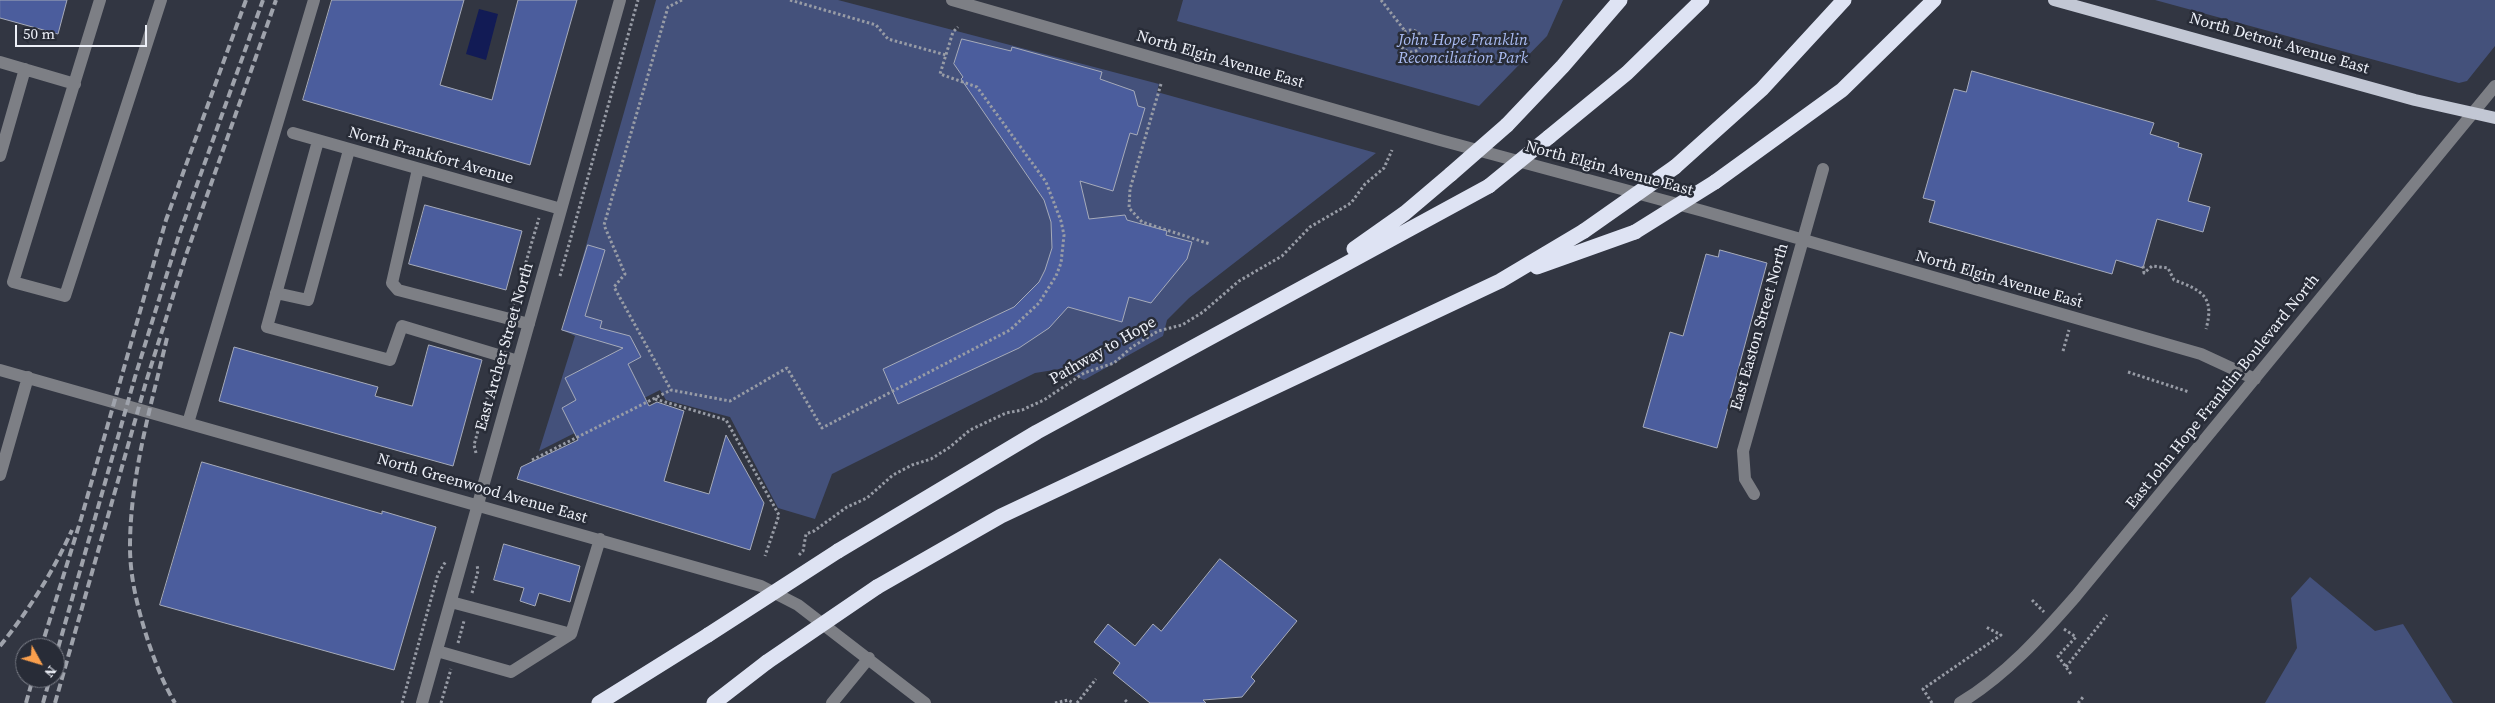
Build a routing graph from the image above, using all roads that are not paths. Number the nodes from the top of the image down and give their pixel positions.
1 (100, 0) edge
2 (162, 0) edge
3 (314, 0) edge
4 (620, 0) edge
5 (952, 0) edge
6 (1620, 0) edge
7 (1702, 0) edge
8 (1844, 0) edge
9 (1934, 0) edge
10 (2054, 0) edge
11 (0, 62) edge
12 (25, 69) junction
13 (74, 84) junction
14 (2495, 86) edge
15 (2473, 112) junction
16 (2495, 118) edge
17 (293, 134) dead end
18 (318, 141) junction
19 (349, 150) junction
20 (0, 156) edge
21 (418, 169) junction
22 (1822, 169) dead end
23 (560, 209) junction
24 (1802, 240) junction
25 (1500, 281) junction
26 (276, 293) junction
27 (529, 324) junction
28 (1204, 341) junction
29 (518, 361) junction
30 (0, 370) edge
31 (28, 377) junction
32 (2255, 379) junction
33 (188, 422) junction
34 (0, 475) edge
35 (1754, 494) dead end
36 (478, 506) junction
37 (600, 539) junction
38 (451, 602) junction
39 (571, 634) junction
40 (437, 651) junction
41 (869, 658) junction
42 (617, 692) junction
43 (422, 703) edge
44 (599, 703) edge
45 (606, 703) edge
46 (714, 703) edge
47 (832, 703) edge
48 (925, 703) edge
49 (1960, 703) edge

1 - 13 street
2 - 13 street
3 - 33 street
4 - 23 street, East Archer Street North
5 - 24 street, North Elgin Avenue East
6 - 28 highway, bridge
7 - 28 highway, bridge
8 - 25 highway, bridge
9 - 25 highway, bridge
10 - 15 main road, North Detroit Avenue East
11 - 12 street
12 - 13 street
12 - 20 street
14 - 15 street, East John Hope Franklin Boulevard North
15 - 16 main road, North Detroit Avenue East
15 - 32 street, East John Hope Franklin Boulevard North
17 - 18 street, North Frankfort Avenue
18 - 19 street, North Frankfort Avenue
18 - 26 street
19 - 21 street, North Frankfort Avenue
19 - 26 street
21 - 23 street, North Frankfort Avenue
21 - 27 street
22 - 24 street, East Easton Street North
23 - 27 street, East Archer Street North
24 - 32 street, North Elgin Avenue East
24 - 35 street, East Easton Street North
25 - 46 highway, bridge
26 - 29 street
27 - 29 street, East Archer Street North
28 - 42 highway, bridge
29 - 36 street, East Archer Street North
30 - 31 street, North Greenwood Avenue East
31 - 33 street, North Greenwood Avenue East
31 - 34 street
32 - 49 street, East John Hope Franklin Boulevard North
33 - 36 street, North Greenwood Avenue East
36 - 37 street, North Greenwood Avenue East
36 - 38 street, East Archer Street North
37 - 39 street
37 - 41 street, North Greenwood Avenue East
38 - 39 street
38 - 40 street, East Archer Street North
39 - 40 street
40 - 43 street, East Archer Street North
41 - 47 street
41 - 48 street, North Greenwood Avenue East
42 - 44 highway
42 - 45 highway

